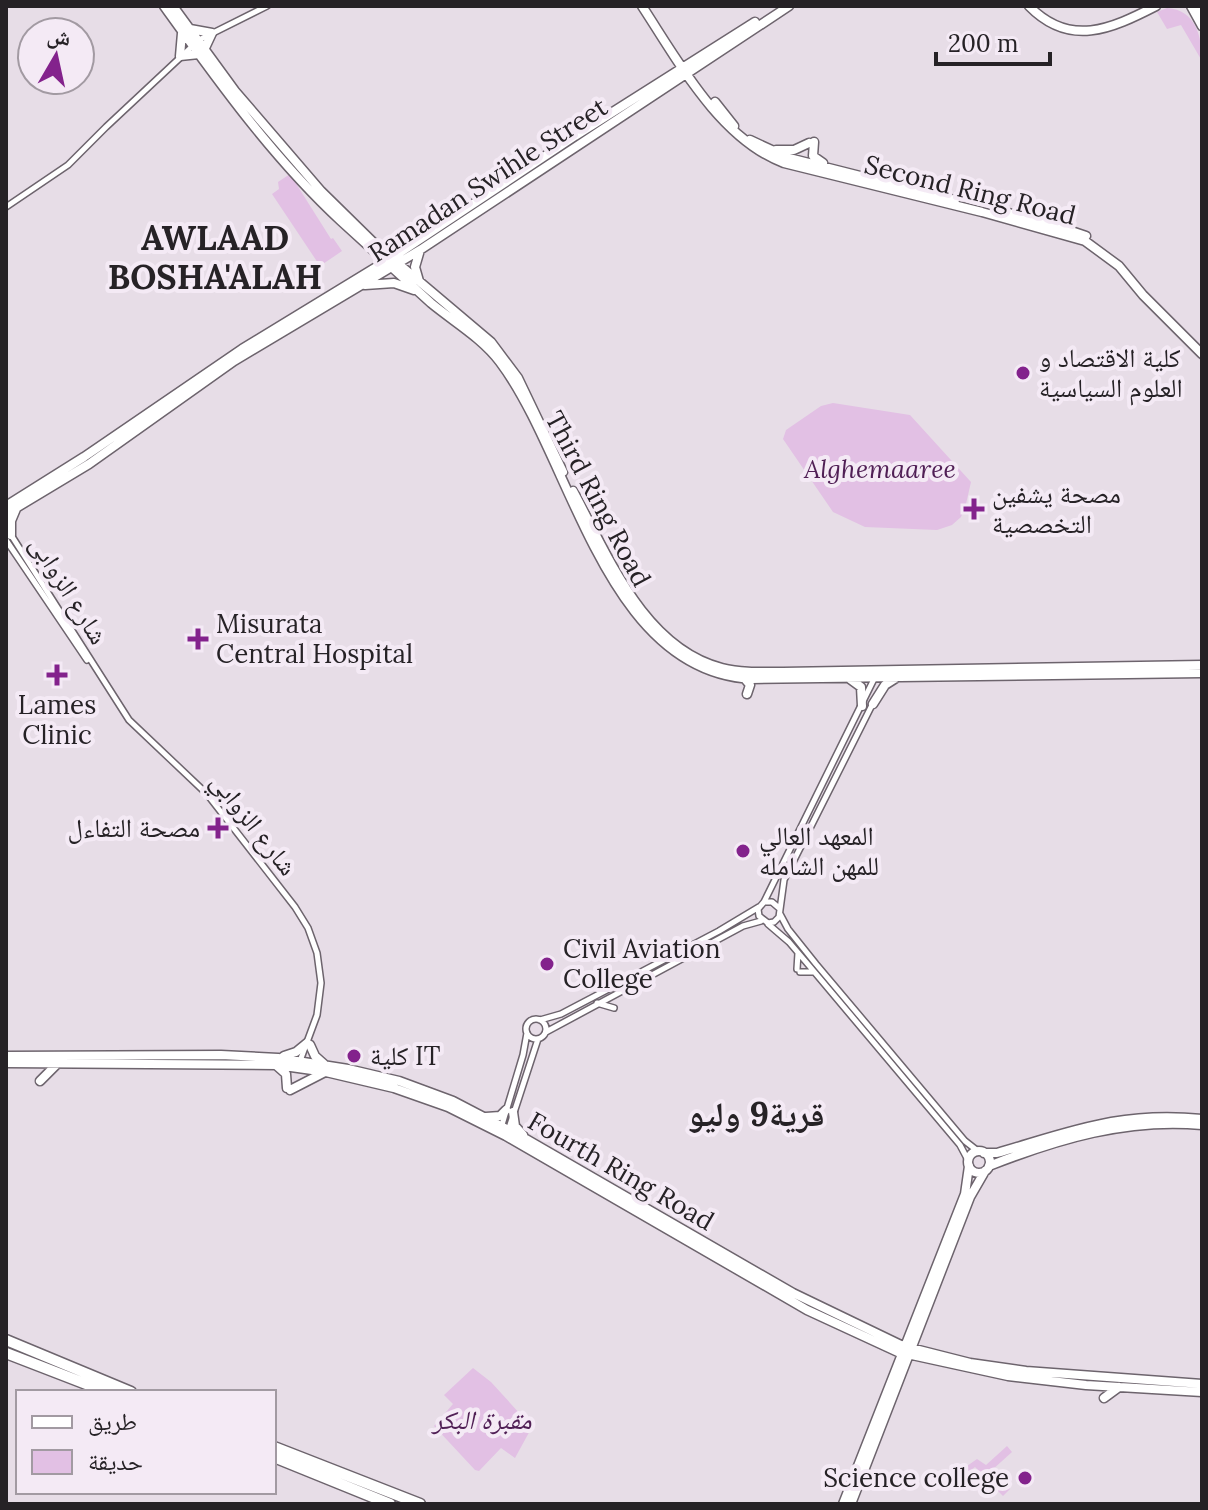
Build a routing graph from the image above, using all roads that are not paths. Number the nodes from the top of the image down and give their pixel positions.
1 (164, 6) edge
2 (173, 6) edge
3 (267, 6) edge
4 (642, 6) edge
5 (649, 6) edge
6 (779, 6) edge
7 (789, 6) edge
8 (1032, 6) edge
9 (1147, 6) edge
10 (1156, 6) edge
11 (1193, 8) edge
12 (1202, 26) edge
13 (186, 30) junction
14 (212, 33) junction
15 (199, 47) junction
16 (677, 55) junction
17 (180, 56) junction
18 (687, 69) junction
19 (666, 78) junction
20 (763, 146) junction
21 (802, 164) junction
22 (830, 169) junction
23 (6, 207) edge
24 (1019, 219) junction
25 (373, 246) junction
26 (409, 247) junction
27 (420, 250) junction
28 (391, 262) junction
29 (369, 271) junction
30 (361, 286) junction
31 (419, 287) junction
32 (1202, 347) edge
33 (1202, 354) edge
34 (11, 503) edge
35 (6, 514) edge
36 (8, 534) edge
37 (34, 569) junction
38 (27, 573) junction
39 (1202, 665) edge
40 (93, 667) junction
41 (1090, 671) junction
42 (1202, 673) edge
43 (880, 674) junction
44 (899, 677) junction
45 (846, 678) junction
46 (744, 679) junction
47 (747, 694) dead end
48 (873, 704) junction
49 (862, 706) junction
50 (762, 904) junction
51 (779, 911) junction
52 (765, 922) junction
53 (798, 952) junction
54 (814, 972) junction
55 (620, 990) junction
56 (596, 1003) junction
57 (540, 1020) junction
58 (546, 1032) junction
59 (527, 1033) junction
60 (879, 1038) junction
61 (538, 1039) junction
62 (310, 1041) junction
63 (873, 1043) junction
64 (6, 1056) edge
65 (277, 1061) junction
66 (6, 1063) edge
67 (23, 1064) junction
68 (60, 1064) junction
69 (302, 1064) junction
70 (325, 1068) junction
71 (510, 1111) junction
72 (484, 1117) junction
73 (1202, 1119) edge
74 (1114, 1124) junction
75 (1202, 1125) edge
76 (504, 1131) junction
77 (526, 1139) junction
78 (982, 1152) junction
79 (969, 1164) junction
80 (987, 1169) junction
81 (921, 1322) junction
82 (911, 1332) junction
83 (876, 1339) junction
84 (6, 1340) edge
85 (907, 1351) junction
86 (6, 1353) edge
87 (935, 1359) junction
88 (897, 1378) junction
89 (1202, 1384) edge
90 (1086, 1385) junction
91 (1120, 1387) junction
92 (102, 1390) edge
93 (126, 1390) edge
94 (1202, 1392) edge
95 (276, 1448) edge
96 (276, 1458) edge
97 (365, 1488) junction
98 (390, 1504) edge
99 (420, 1504) edge
100 (843, 1504) edge
101 (851, 1504) edge

1 - 13 main road, Third Ring Road
2 - 13 main road, Third Ring Road
3 - 14 street
4 - 16 main road
5 - 16 main road
6 - 18 main road, Ramadan Swihle Street
7 - 18 main road, Ramadan Swihle Street
8 - 9 main road
8 - 10 main road
11 - 12 main road
13 - 14 main road
13 - 15 main road, Third Ring Road
13 - 17 main road
14 - 15 main road
15 - 17 main road
15 - 25 main road, Third Ring Road
16 - 18 main road
16 - 19 main road
17 - 23 street
18 - 19 main road, Ramadan Swihle Street
18 - 20 main road
18 - 21 main road
18 - 27 main road, Ramadan Swihle Street
19 - 26 main road, Ramadan Swihle Street
20 - 21 main road
20 - 22 main road
21 - 22 main road
21 - 24 main road, Second Ring Road
22 - 24 main road
24 - 32 main road
24 - 33 main road, Second Ring Road
25 - 26 main road
25 - 28 main road, Third Ring Road
25 - 29 main road
26 - 28 main road, Ramadan Swihle Street
27 - 28 main road, Ramadan Swihle Street
27 - 31 main road
28 - 29 main road, Ramadan Swihle Street
28 - 30 main road, Ramadan Swihle Street
28 - 31 main road, Third Ring Road
29 - 34 main road, Ramadan Swihle Street
30 - 31 main road
30 - 34 main road, Ramadan Swihle Street
31 - 43 main road, Third Ring Road
31 - 46 main road, Third Ring Road
34 - 35 main road, Ramadan Swihle Street
34 - 36 main road
36 - 37 street, شارع الزوابى
36 - 38 street, شارع الزوابى
37 - 38 street
37 - 40 street, شارع الزوابى
38 - 40 street, شارع الزوابى
39 - 41 main road, Third Ring Road
40 - 62 street, شارع الزوابي
41 - 42 main road, Third Ring Road
41 - 43 main road, Third Ring Road
41 - 44 main road, Third Ring Road
43 - 44 main road, Third Ring Road
43 - 45 main road, Third Ring Road
43 - 48 street
43 - 49 street
44 - 48 main road
45 - 46 main road, Third Ring Road
45 - 49 main road
46 - 47 main road
48 - 51 street
49 - 50 street
50 - 51 street
50 - 52 street
50 - 57 street
51 - 52 street
51 - 60 street
52 - 53 street
52 - 55 street
53 - 54 street
53 - 54 street
54 - 63 street
55 - 56 street
55 - 56 street
56 - 58 street
57 - 58 street
57 - 59 street
58 - 61 street
59 - 61 street
59 - 71 street
60 - 63 street
60 - 78 street
61 - 71 street
62 - 65 main road
62 - 69 street, شارع الزوابي
62 - 70 main road
63 - 79 street
64 - 65 main road, Fourth Ring Road
65 - 68 main road, Fourth Ring Road
65 - 69 main road, Fourth Ring Road
65 - 70 main road
66 - 67 main road, Fourth Ring Road
67 - 68 main road, Fourth Ring Road
67 - 68 main road
69 - 70 main road, Fourth Ring Road
70 - 72 main road, Fourth Ring Road
70 - 76 main road, Fourth Ring Road
71 - 72 main road
71 - 76 street
71 - 77 main road
72 - 76 main road, Fourth Ring Road
73 - 74 main road
74 - 75 main road
74 - 78 main road
74 - 80 main road
76 - 77 main road, Fourth Ring Road
76 - 83 main road, Fourth Ring Road
77 - 83 main road, Fourth Ring Road
78 - 79 main road
78 - 80 main road
79 - 80 main road
79 - 82 main road
80 - 81 main road
81 - 85 main road
81 - 87 main road
82 - 83 main road
82 - 85 main road
83 - 85 main road, Fourth Ring Road
83 - 88 main road
84 - 93 highway
85 - 87 main road, Fourth Ring Road
85 - 88 main road
86 - 92 highway
87 - 88 main road
87 - 89 main road, Fourth Ring Road
87 - 90 main road, Fourth Ring Road
88 - 100 main road
88 - 101 main road
90 - 91 main road, Fourth Ring Road
90 - 91 main road
91 - 94 main road, Fourth Ring Road
95 - 97 highway
96 - 97 highway
97 - 98 highway
97 - 99 highway

